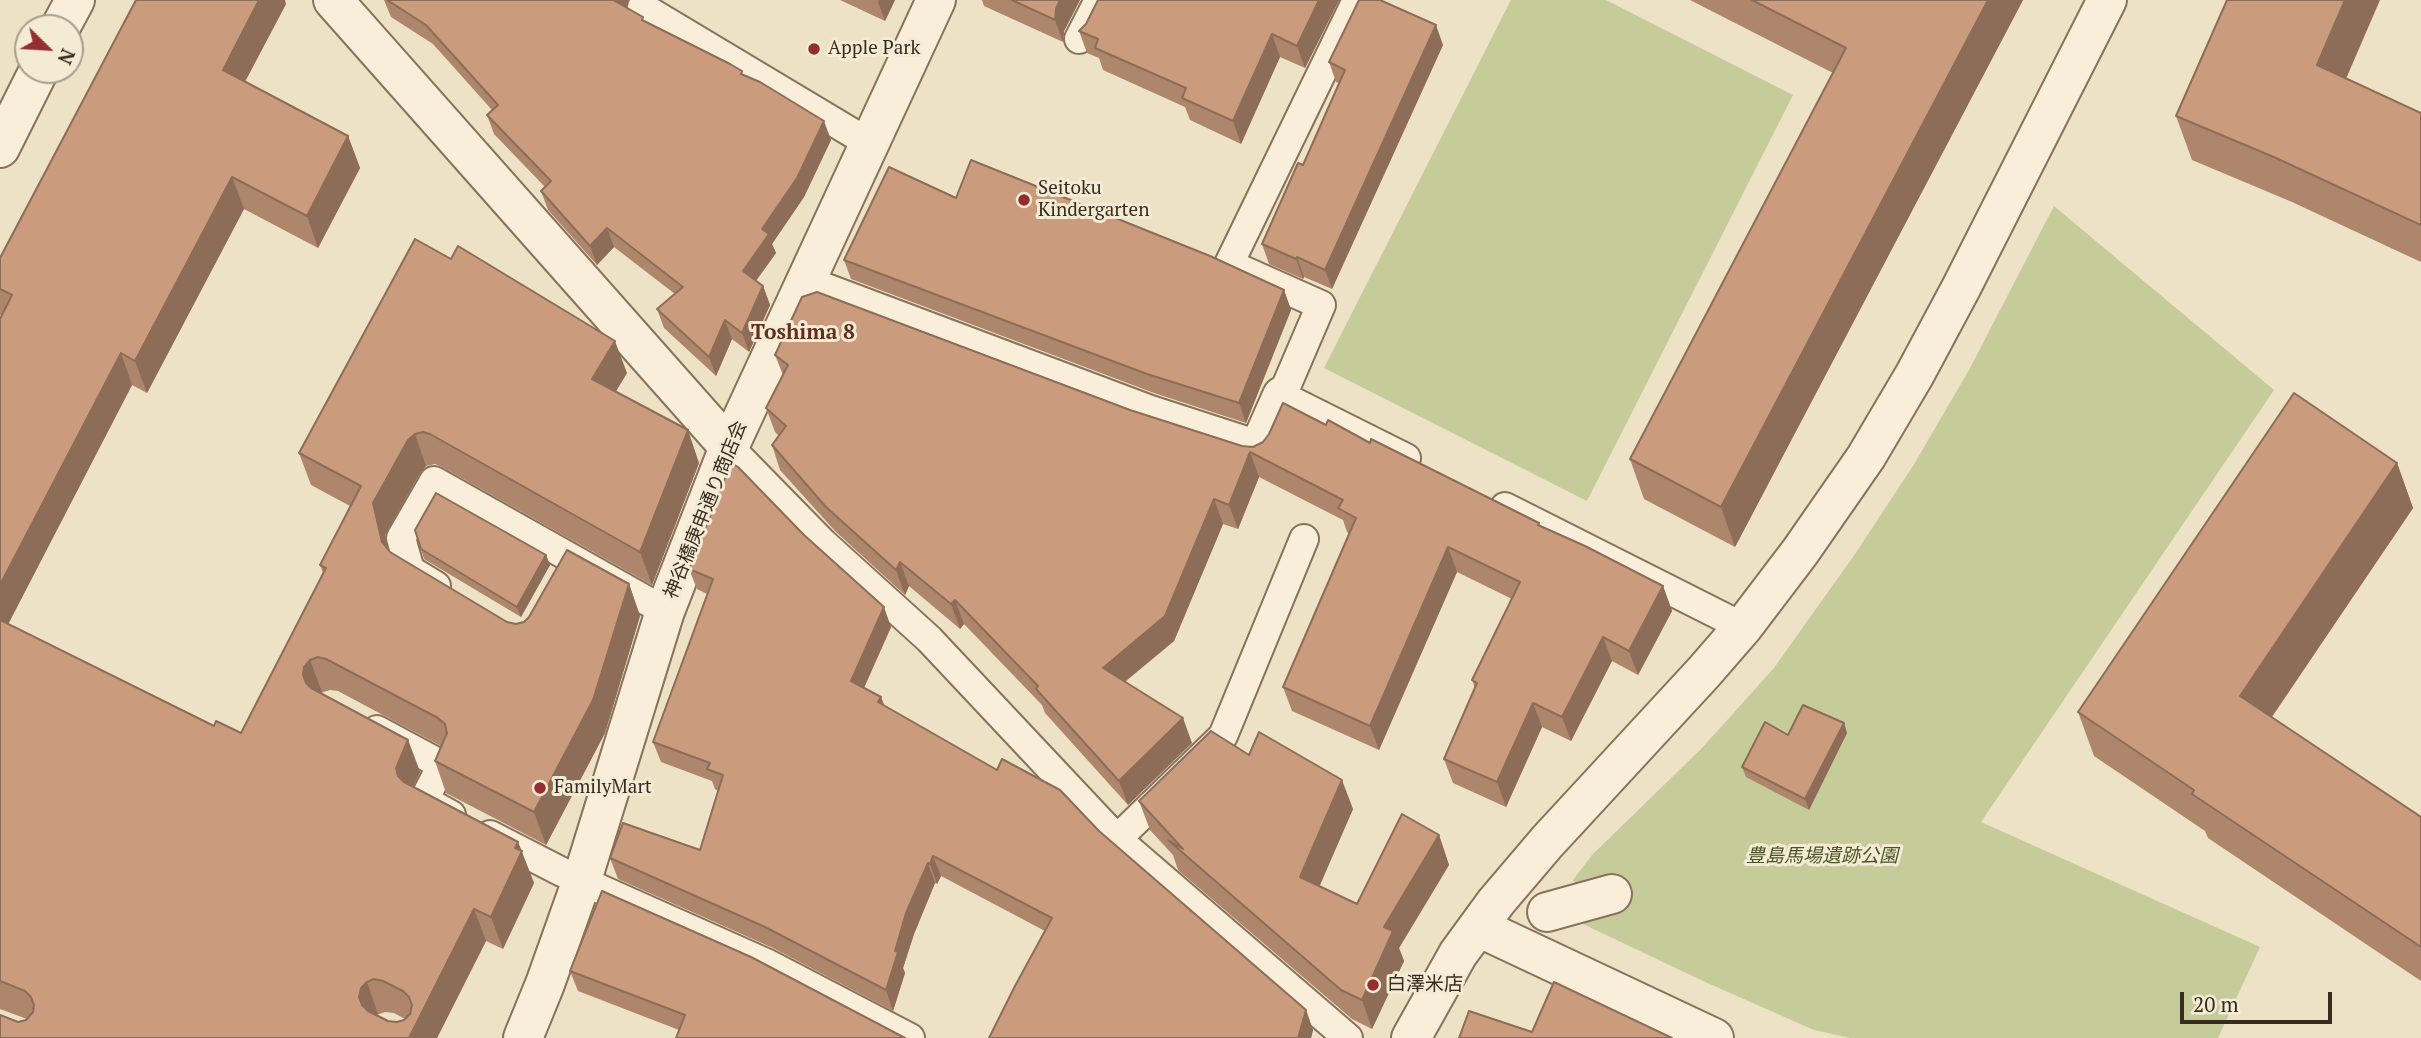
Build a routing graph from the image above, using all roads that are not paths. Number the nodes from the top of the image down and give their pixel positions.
1 (333, 0) edge
2 (936, 0) edge
3 (1099, 0) edge
4 (1357, 0) edge
5 (2107, 0) edge
6 (642, 7) dead end
7 (1079, 39) dead end
8 (32, 84) edge
9 (869, 143) junction
10 (0, 148) edge
11 (804, 285) junction
12 (1282, 396) junction
13 (729, 447) junction
14 (1430, 470) edge
15 (1479, 494) edge
16 (1304, 539) dead end
17 (457, 598) edge
18 (665, 611) junction
19 (1743, 627) junction
20 (356, 719) edge
21 (1117, 839) junction
22 (582, 880) junction
23 (1612, 894) dead end
24 (1547, 912) dead end
25 (1478, 927) junction
26 (523, 1038) edge
27 (910, 1038) edge
28 (1348, 1038) edge
29 (1411, 1038) edge
30 (1714, 1038) edge

1 - 13 street
2 - 9 street, 神谷橋庚申通り商店会
3 - 7 lane
4 - 12 lane
5 - 19 street
6 - 9 lane
8 - 10 street
9 - 11 street, 神谷橋庚申通り商店会
11 - 12 street
11 - 13 street, 神谷橋庚申通り商店会
12 - 14 lane
13 - 18 street, 神谷橋庚申通り商店会
13 - 21 lane
15 - 19 lane
16 - 21 lane
17 - 18 lane
18 - 22 street, 神谷橋庚申通り商店会
19 - 25 street
20 - 22 lane
21 - 28 lane
22 - 26 street, 神谷橋庚申通り商店会
22 - 27 lane
23 - 24 street
25 - 29 street
25 - 30 street

